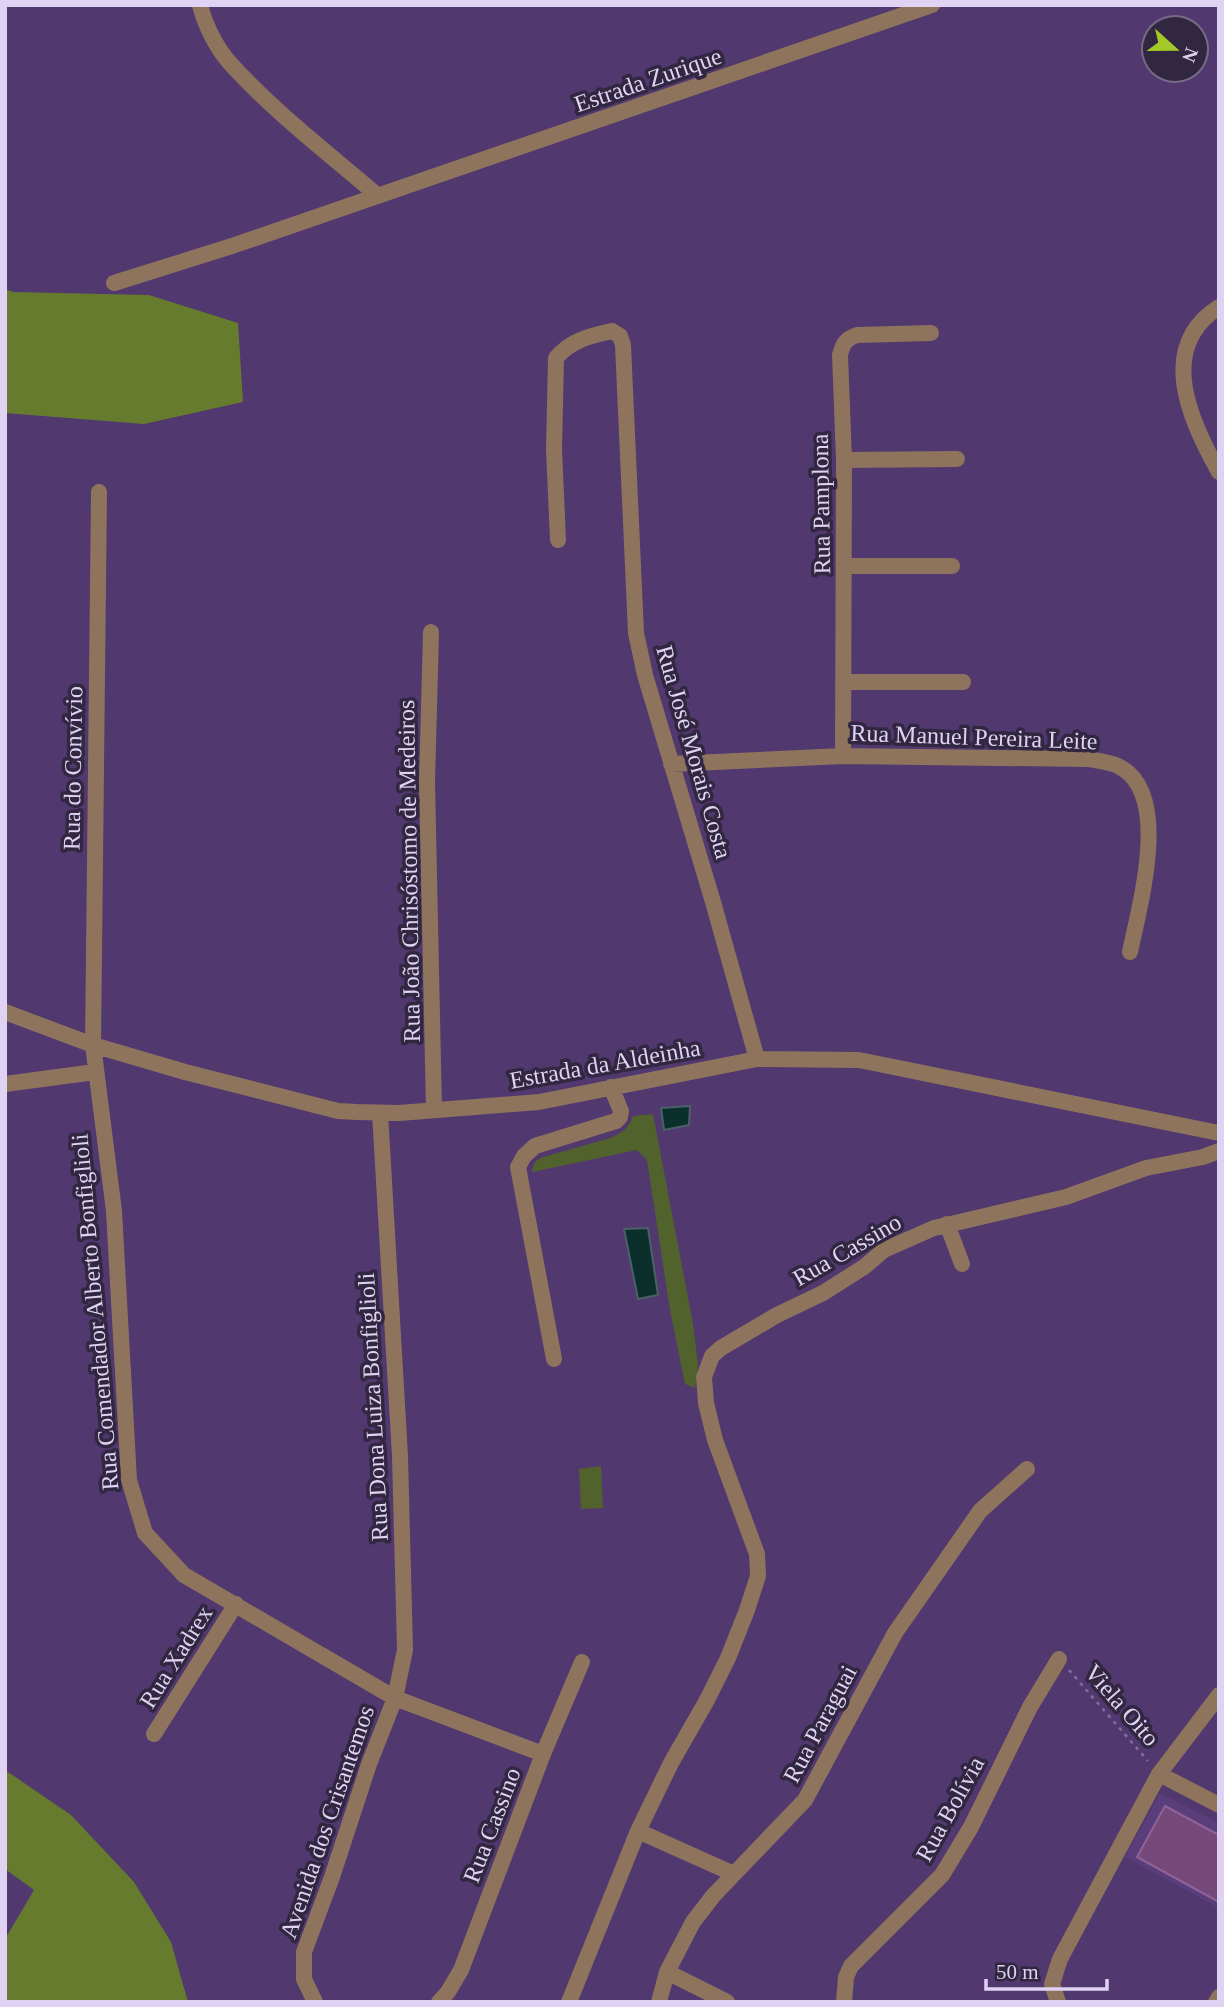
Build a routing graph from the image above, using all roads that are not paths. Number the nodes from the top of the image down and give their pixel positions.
1 (200, 5) edge
2 (932, 5) edge
3 (377, 195) junction
4 (114, 283) dead end
5 (1219, 307) edge
6 (931, 333) dead end
7 (957, 458) dead end
8 (844, 460) junction
9 (1219, 472) edge
10 (99, 492) dead end
11 (558, 540) dead end
12 (845, 566) junction
13 (952, 566) dead end
14 (431, 632) dead end
15 (843, 682) junction
16 (964, 682) dead end
17 (844, 756) junction
18 (671, 764) junction
19 (1130, 952) dead end
20 (5, 1012) edge
21 (93, 1045) junction
22 (757, 1059) junction
23 (95, 1072) junction
24 (5, 1084) edge
25 (611, 1087) junction
26 (434, 1110) junction
27 (380, 1113) junction
28 (1219, 1133) edge
29 (1219, 1151) edge
30 (947, 1224) junction
31 (962, 1264) dead end
32 (555, 1359) dead end
33 (1027, 1469) dead end
34 (236, 1604) junction
35 (1059, 1659) road end
36 (582, 1661) dead end
37 (1219, 1695) edge
38 (395, 1698) junction
39 (154, 1734) dead end
40 (543, 1754) junction
41 (1159, 1774) junction
42 (1219, 1805) edge
43 (638, 1831) junction
44 (734, 1874) junction
45 (667, 1972) junction
46 (1219, 1997) edge
47 (315, 2002) edge
48 (439, 2002) edge
49 (569, 2002) edge
50 (659, 2002) edge
51 (727, 2002) edge
52 (844, 2002) edge
53 (1058, 2002) edge
54 (1216, 2002) edge

1 - 3 street
2 - 3 street, Estrada Zurique
3 - 4 street, Estrada Zurique
5 - 9 street
6 - 8 street, Rua Pamplona
7 - 8 street
8 - 12 street, Rua Pamplona
10 - 21 street, Rua do Convívio
11 - 18 street, Rua José Morais Costa
12 - 13 street
12 - 15 street, Rua Pamplona
14 - 26 street, Rua João Chrisóstomo de Medeiros
15 - 16 street
15 - 17 street, Rua Pamplona
17 - 18 street, Rua Manuel Pereira Leite
17 - 19 street, Rua Manuel Pereira Leite
18 - 22 street, Rua José Morais Costa
20 - 21 street, Estrada da Aldeinha
21 - 23 street, Rua Comendador Alberto Bonfiglioli
21 - 27 street, Estrada da Aldeinha
22 - 25 street, Estrada da Aldeinha
22 - 28 street, Estrada da Aldeinha
23 - 24 street
23 - 34 street, Rua Comendador Alberto Bonfiglioli
25 - 26 street, Estrada da Aldeinha
25 - 32 street
26 - 27 street, Estrada da Aldeinha
27 - 38 street, Rua Dona Luiza Bonfiglioli
29 - 30 street, Rua Cassino
30 - 31 street
30 - 43 street, Rua Cassino
33 - 44 street, Rua Paraguai
34 - 38 street, Rua Comendador Alberto Bonfiglioli
34 - 39 street, Rua Xadrex
35 - 52 street, Rua Bolívia
36 - 40 street, Rua Cassino
37 - 41 street
38 - 40 street, Rua Comendador Alberto Bonfiglioli
38 - 47 street, Avenida dos Crisantemos
40 - 48 street, Rua Cassino
41 - 42 street
41 - 53 street
43 - 44 street
43 - 49 street, Rua Cassino
44 - 45 street, Rua Paraguai
45 - 50 street, Rua Paraguai
45 - 51 street
46 - 54 street

